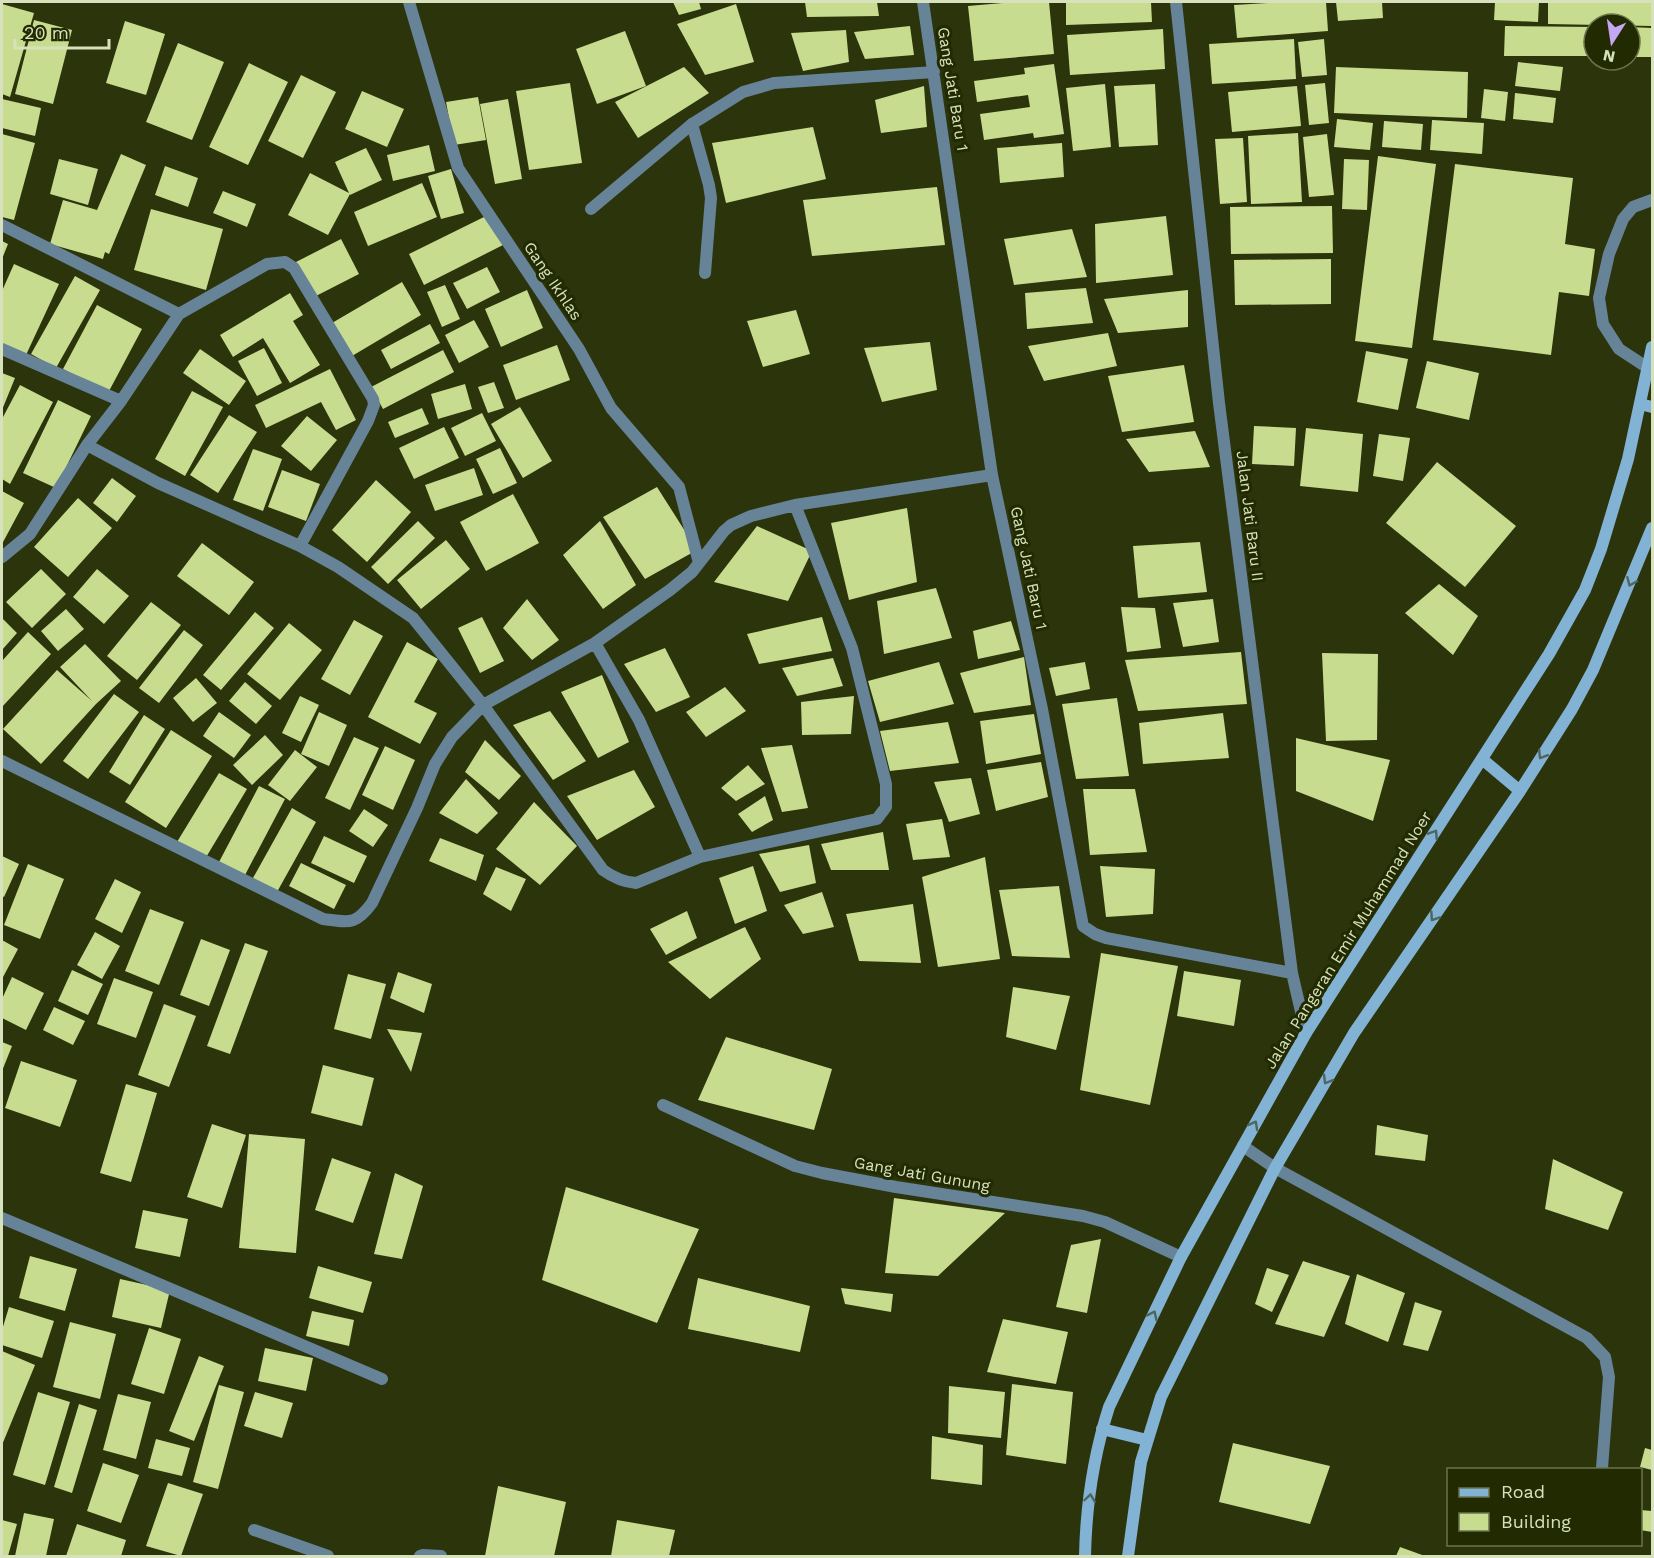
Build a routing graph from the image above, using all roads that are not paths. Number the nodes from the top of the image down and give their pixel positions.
1 (409, 2) edge
2 (923, 2) edge
3 (1176, 2) edge
4 (934, 72) junction
5 (692, 124) junction
6 (1653, 200) edge
7 (591, 209) dead end
8 (2, 225) edge
9 (705, 273) dead end
10 (179, 314) junction
11 (1653, 347) edge
12 (2, 349) edge
13 (1648, 368) junction
14 (121, 401) junction
15 (1640, 404) junction
16 (1653, 407) edge
17 (87, 445) junction
18 (992, 475) junction
19 (795, 505) junction
20 (1653, 528) edge
21 (300, 546) junction
22 (2, 557) edge
23 (699, 563) junction
24 (595, 643) junction
25 (483, 705) junction
26 (1482, 759) junction
27 (2, 761) edge
28 (1520, 791) junction
29 (700, 857) junction
30 (1292, 973) junction
31 (1306, 1033) junction
32 (663, 1106) dead end
33 (1243, 1146) junction
34 (1275, 1168) junction
35 (2, 1218) edge
36 (1181, 1257) junction
37 (382, 1380) dead end
38 (1102, 1429) junction
39 (1147, 1440) junction
40 (1602, 1468) edge
41 (254, 1530) dead end
42 (328, 1557) edge
43 (420, 1557) edge
44 (441, 1557) edge
45 (1085, 1557) edge
46 (1128, 1557) edge

1 - 23 street, Gang Ikhlas
2 - 4 street, Gang Jati Baru 1
3 - 30 street, Jalan Jati Baru II
4 - 5 street
4 - 18 street, Gang Jati Baru 1
5 - 7 street
5 - 9 street
6 - 13 street
8 - 10 street
10 - 14 street
10 - 21 street
11 - 13 main road, Jalan Pangeran Emir Muhammad Noer
12 - 14 street
13 - 15 main road, Jalan Pangeran Emir Muhammad Noer
14 - 17 street
15 - 16 main road
15 - 26 main road, Jalan Pangeran Emir Muhammad Noer
17 - 21 street
17 - 22 street
18 - 19 street
18 - 30 street, Gang Jati Baru 1
19 - 23 street
19 - 29 street
20 -> 28 main road
21 - 25 street
23 - 24 street
24 - 25 street
24 - 29 street
25 - 27 street
25 - 29 street
26 - 28 main road
31 -> 26 main road, Jalan Pangeran Emir Muhammad Noer
28 -> 34 main road
30 - 31 street, Jalan Jati Baru II
33 -> 31 main road, Jalan Pangeran Emir Muhammad Noer
32 - 36 street, Gang Jati Gunung
33 - 34 street
33 - 36 main road, Jalan Pangeran Emir Muhammad Noer
34 - 39 main road
34 - 40 street
35 - 37 street
38 -> 36 main road, Jalan Pangeran Emir Muhammad Noer
38 - 39 main road
45 -> 38 main road, Jalan Pangeran Emir Muhammad Noer
39 - 46 main road
41 - 42 street
43 - 44 street

